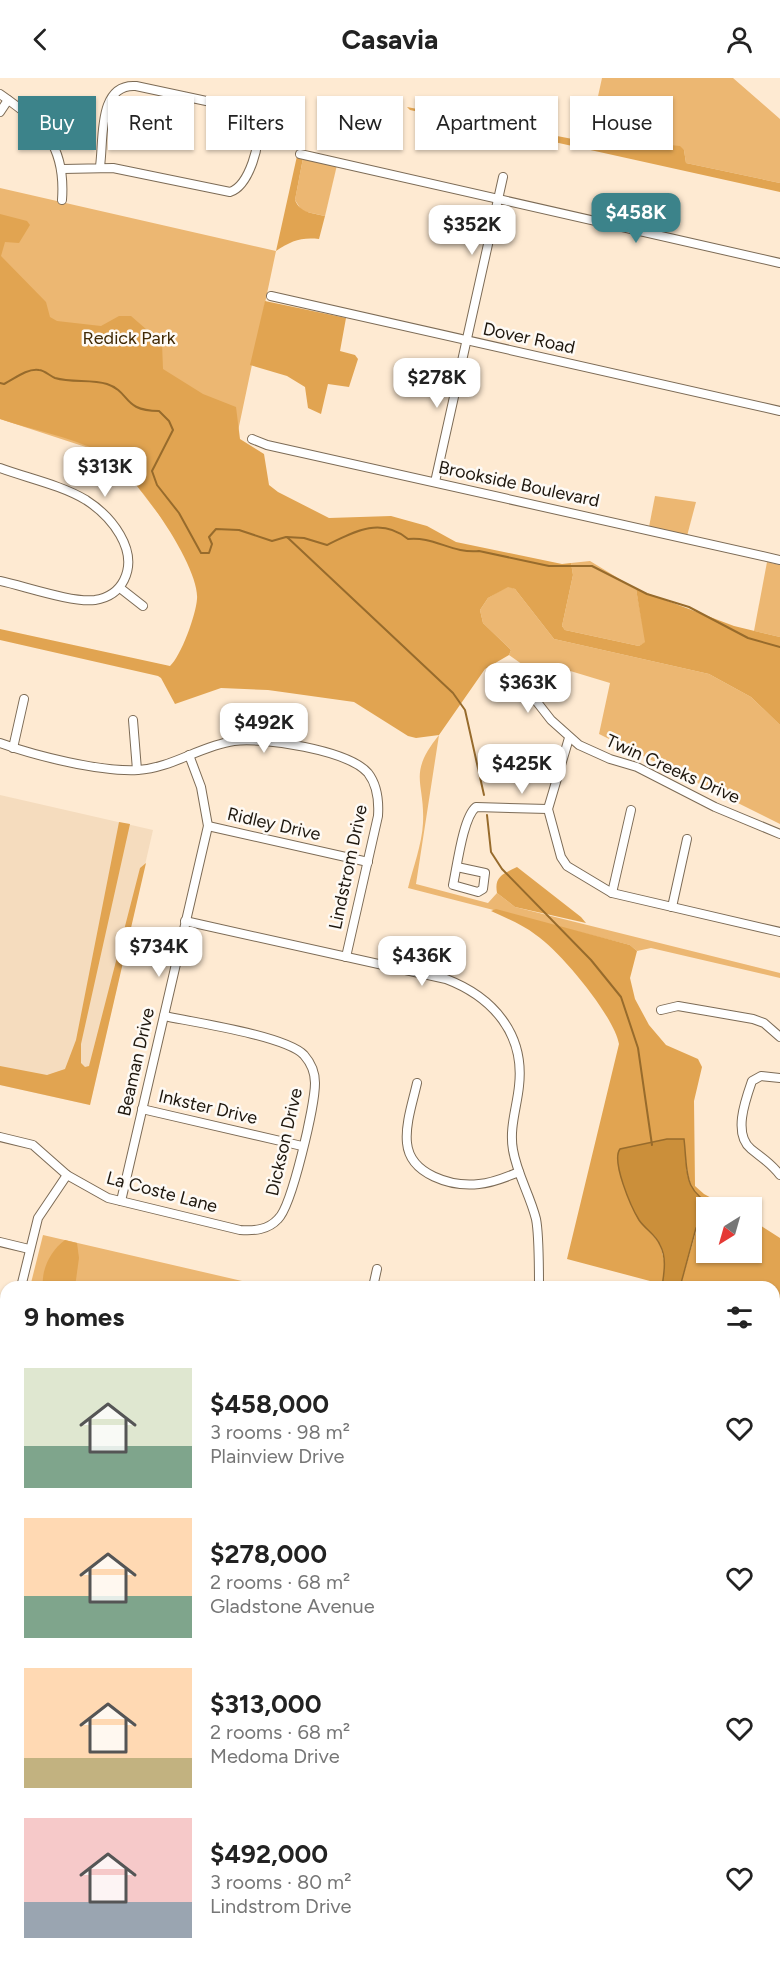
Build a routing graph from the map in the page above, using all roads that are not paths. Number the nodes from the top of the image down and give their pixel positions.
1 (0, 94) edge
2 (8, 100) junction
3 (0, 112) edge
4 (300, 154) dead end
5 (100, 166) junction
6 (63, 169) junction
7 (503, 177) dead end
8 (62, 200) dead end
9 (497, 200) junction
10 (780, 263) edge
11 (271, 296) dead end
12 (466, 341) junction
13 (780, 411) edge
14 (252, 439) dead end
15 (0, 468) edge
16 (435, 482) junction
17 (780, 560) edge
18 (0, 581) edge
19 (120, 588) junction
20 (143, 606) dead end
21 (512, 670) dead end
22 (24, 699) dead end
23 (133, 720) dead end
24 (569, 738) junction
25 (0, 743) edge
26 (13, 748) junction
27 (189, 755) junction
28 (137, 770) junction
29 (548, 809) junction
30 (630, 810) dead end
31 (208, 826) junction
32 (780, 834) edge
33 (687, 839) dead end
34 (368, 862) junction
35 (457, 867) dead end
36 (612, 893) junction
37 (672, 907) junction
38 (185, 921) junction
39 (780, 932) edge
40 (346, 957) junction
41 (661, 1010) dead end
42 (164, 1016) junction
43 (780, 1037) edge
44 (780, 1078) edge
45 (417, 1083) dead end
46 (142, 1109) junction
47 (0, 1137) edge
48 (302, 1146) junction
49 (780, 1158) edge
50 (519, 1172) junction
51 (778, 1172) edge
52 (68, 1175) junction
53 (121, 1201) junction
54 (260, 1229) joint
55 (0, 1242) edge
56 (29, 1249) junction
57 (377, 1269) dead end
58 (22, 1281) edge
59 (374, 1281) edge
60 (539, 1281) edge

1 - 2 street
2 - 3 street
2 - 6 street
4 - 9 street
5 - 5 street
5 - 6 street
6 - 8 street
7 - 9 street
9 - 10 street
9 - 12 street
11 - 12 street, Dover Road
12 - 13 street, Dover Road
12 - 16 street
14 - 16 street, Brookside Boulevard
15 - 19 street
16 - 17 street, Brookside Boulevard
18 - 19 street
19 - 20 street
21 - 24 street, Twin Creeks Drive
22 - 26 street
23 - 28 street
24 - 29 street
24 - 32 street, Twin Creeks Drive
25 - 26 street, Lindstrom Drive
26 - 28 street, Lindstrom Drive
27 - 28 street, Lindstrom Drive
27 - 31 street, Beaman Drive
27 - 34 street, Lindstrom Drive
29 - 35 street
29 - 36 street
30 - 36 street
31 - 34 street, Ridley Drive
31 - 38 street, Beaman Drive
33 - 37 street
34 - 40 street, Lindstrom Drive
36 - 37 street
37 - 39 street
38 - 40 street
38 - 42 street, Beaman Drive
40 - 50 street
41 - 43 street
42 - 46 street, Beaman Drive
42 - 48 street, Dickson Drive
44 - 51 street
45 - 50 street
46 - 48 street, Inkster Drive
46 - 53 street, Beaman Drive
47 - 52 street, La Coste Lane
48 - 54 street, Dickson Drive
49 - 51 street
50 - 60 street
52 - 53 street, La Coste Lane
52 - 56 street
53 - 54 street, La Coste Lane
55 - 56 street
56 - 58 street
57 - 59 street

